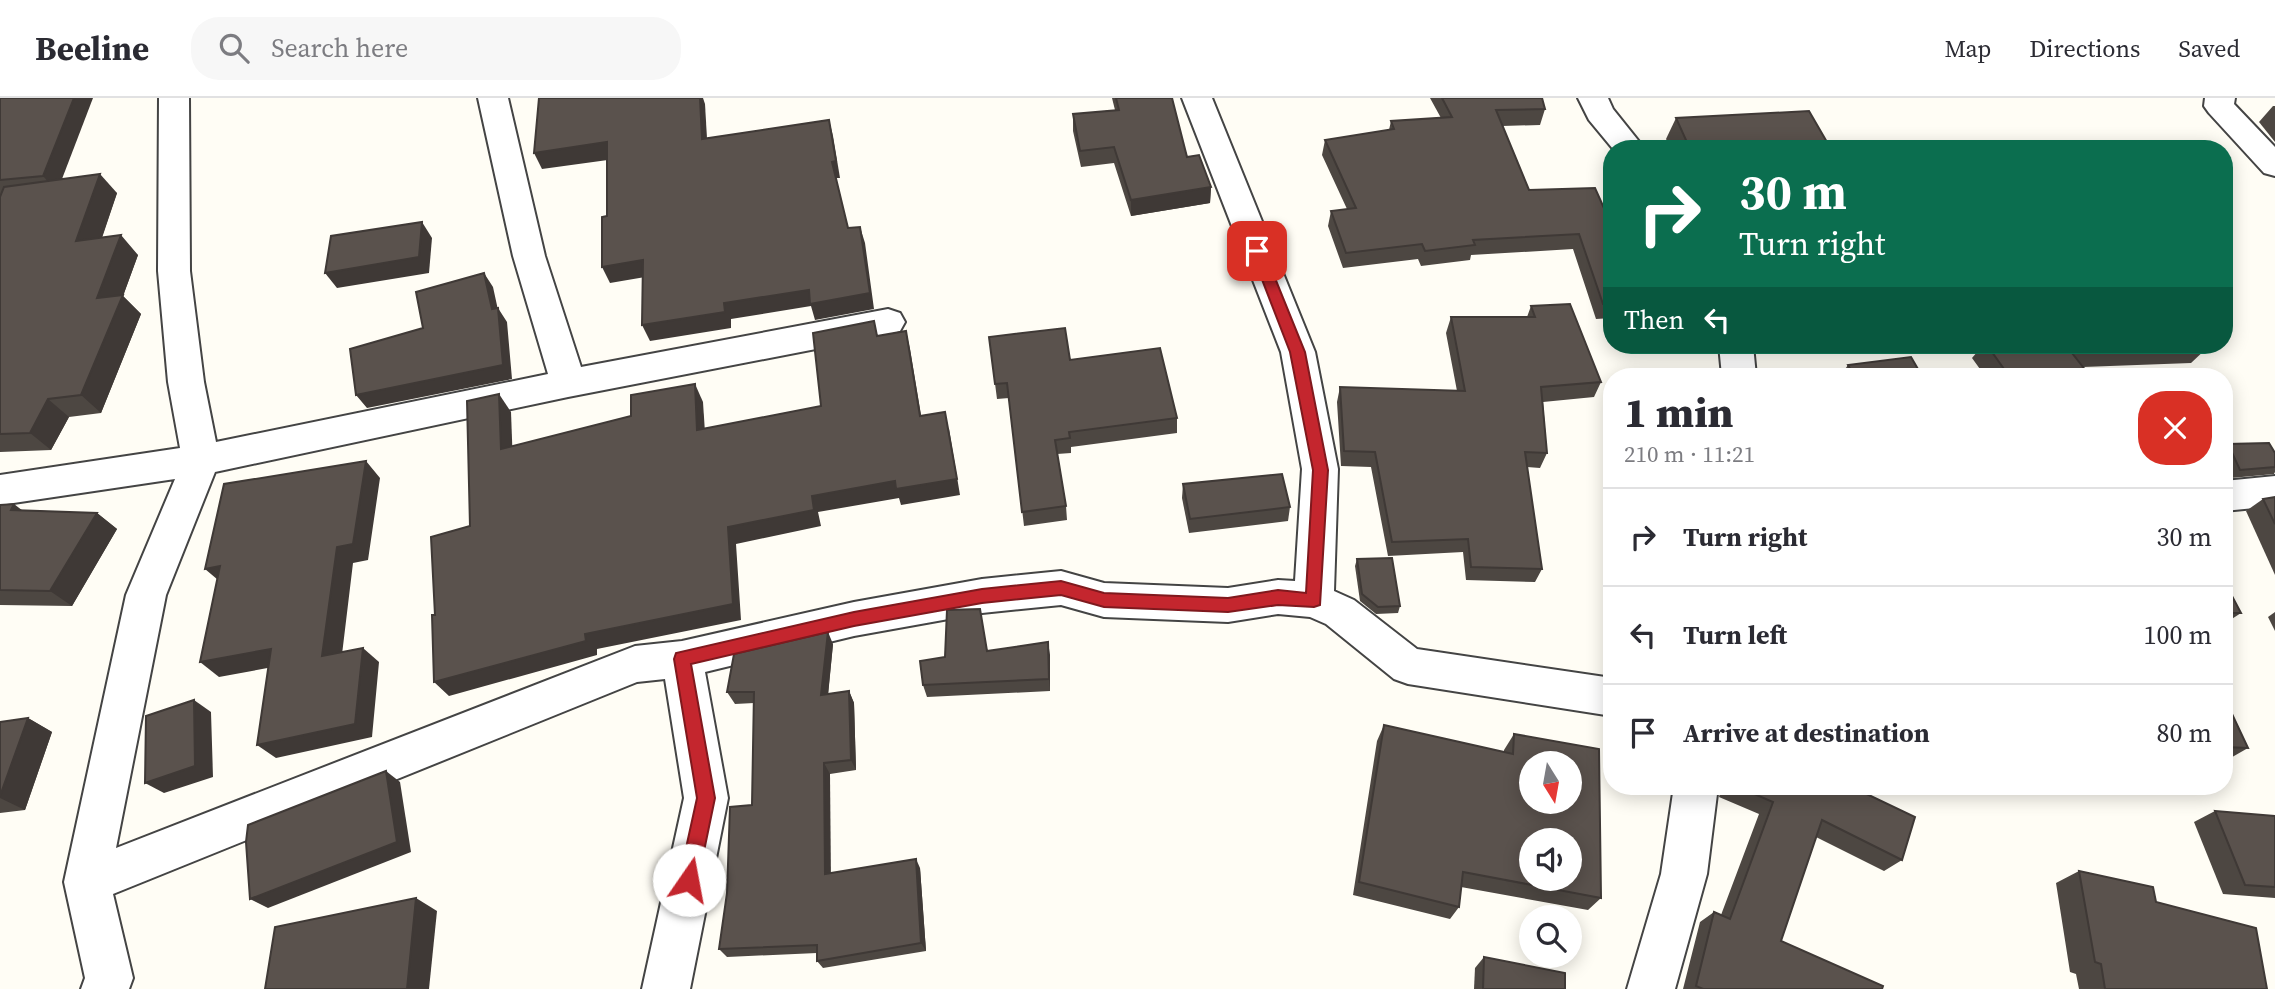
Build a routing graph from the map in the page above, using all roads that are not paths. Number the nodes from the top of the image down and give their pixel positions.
1 (174, 98) edge
2 (493, 98) edge
3 (1197, 98) edge
4 (1593, 98) edge
5 (2220, 98) edge
6 (1622, 140) edge
7 (2275, 166) edge
8 (888, 322) dead end
9 (568, 383) junction
10 (201, 460) junction
11 (0, 490) edge
12 (2275, 491) edge
13 (2233, 495) edge
14 (1314, 600) junction
15 (682, 659) junction
16 (1603, 696) edge
17 (1695, 795) edge
18 (87, 882) junction
19 (97, 985) edge
20 (666, 989) edge
21 (1651, 989) edge

1 - 10 street
2 - 9 street
3 - 14 street
4 - 6 street
5 - 7 street
8 - 9 street
9 - 10 street
10 - 11 street
10 - 18 street
12 - 13 street
14 - 15 street
14 - 16 street
15 - 18 street
15 - 20 street
17 - 21 street
18 - 19 street

